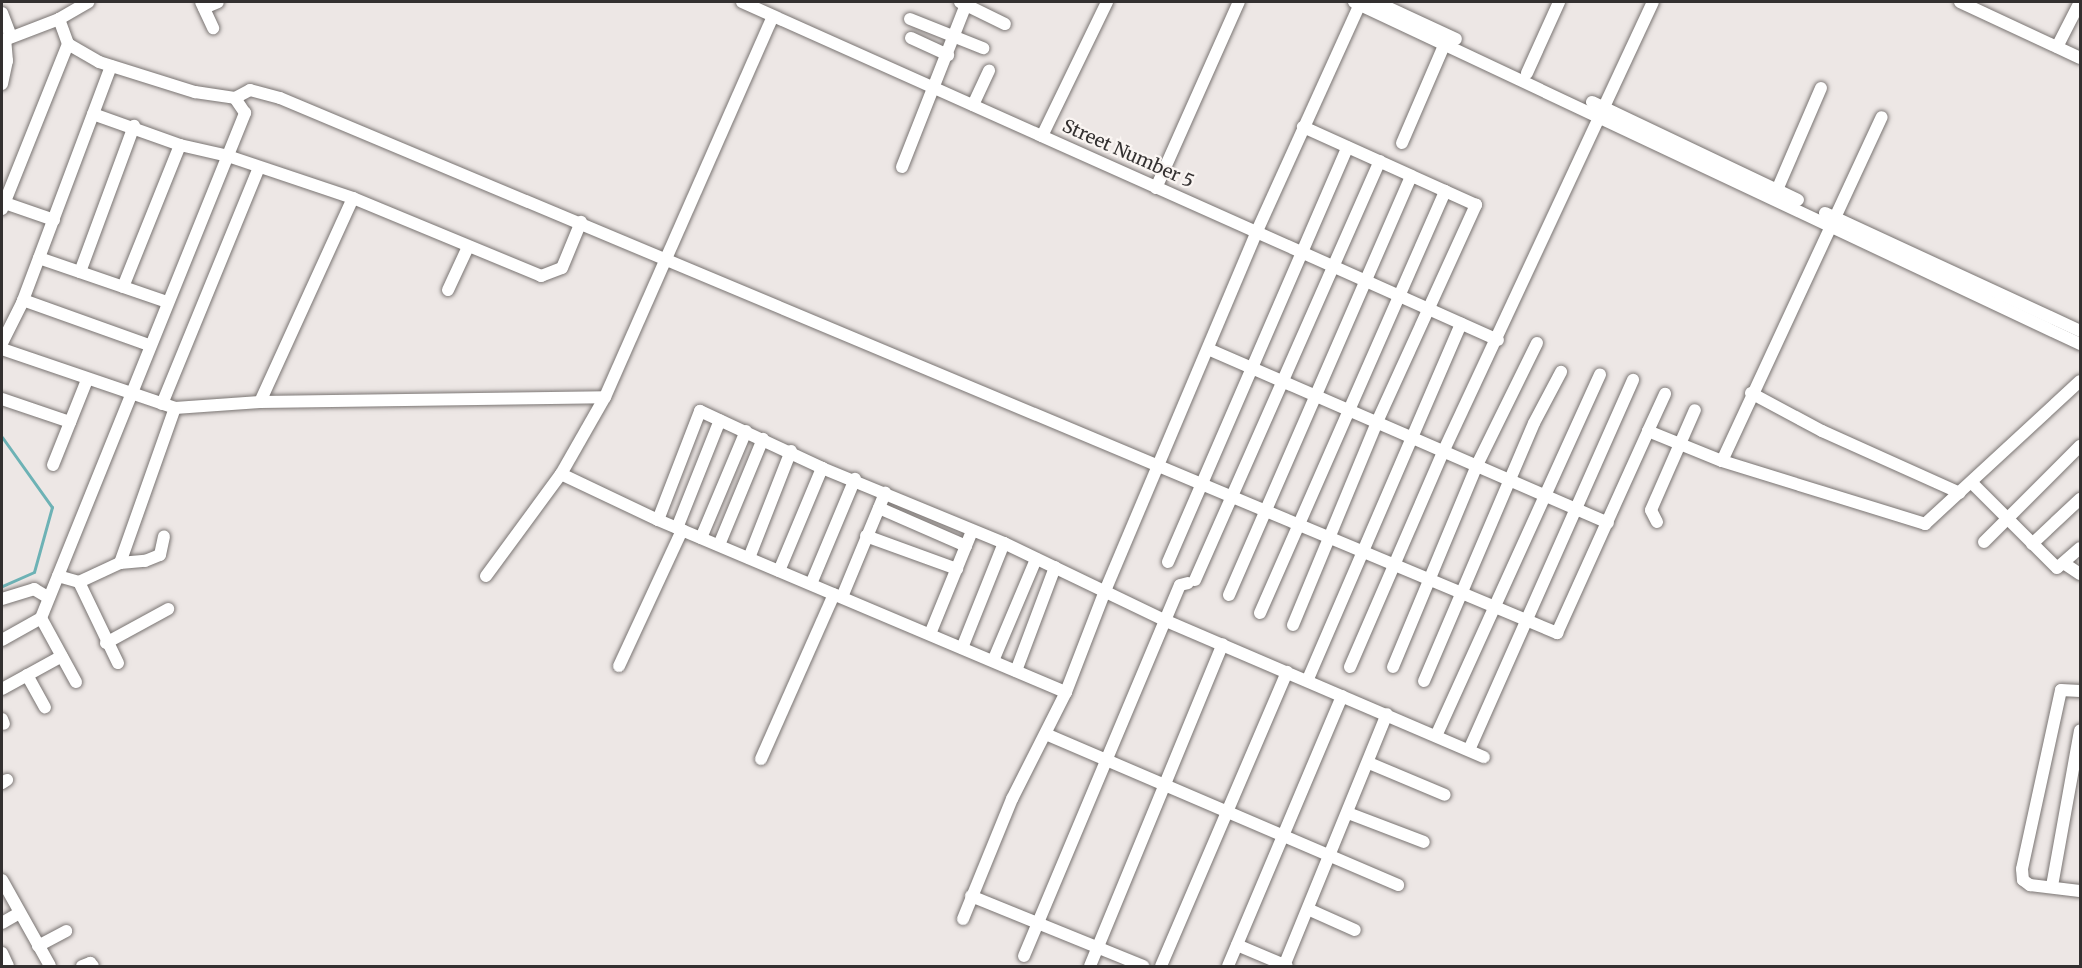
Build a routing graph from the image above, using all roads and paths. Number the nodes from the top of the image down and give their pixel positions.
1 (89, 2) edge
2 (218, 2) edge
3 (742, 2) edge
4 (964, 2) edge
5 (1107, 2) edge
6 (1239, 2) edge
7 (1358, 2) edge
8 (1376, 2) edge
9 (1559, 2) edge
10 (1653, 2) edge
11 (1960, 2) edge
12 (2080, 2) edge
13 (202, 5) edge
14 (2, 13) edge
15 (773, 16) junction
16 (59, 19) junction
17 (910, 19) dead end
18 (1005, 24) dead end
19 (213, 28) dead end
20 (954, 36) junction
21 (911, 38) dead end
22 (6, 39) edge
23 (1445, 43) junction
24 (68, 44) junction
25 (2057, 47) junction
26 (983, 48) dead end
27 (948, 55) junction
28 (2080, 58) edge
29 (111, 66) junction
30 (989, 71) dead end
31 (1527, 73) junction
32 (2, 84) edge
33 (935, 88) junction
34 (1821, 88) dead end
35 (235, 98) junction
36 (973, 105) junction
37 (1602, 112) junction
38 (93, 114) junction
39 (1882, 117) dead end
40 (134, 126) junction
41 (1304, 127) junction
42 (1042, 136) junction
43 (1402, 143) dead end
44 (180, 145) junction
45 (1348, 147) junction
46 (228, 156) junction
47 (1380, 161) junction
48 (902, 167) dead end
49 (259, 168) junction
50 (1411, 176) junction
51 (1156, 188) junction
52 (1777, 190) junction
53 (1445, 191) junction
54 (353, 198) junction
55 (2, 205) edge
56 (54, 220) junction
57 (581, 222) junction
58 (1833, 222) junction
59 (1257, 231) junction
60 (468, 247) junction
61 (1300, 252) junction
62 (664, 256) junction
63 (39, 258) junction
64 (1333, 267) junction
65 (80, 272) junction
66 (1365, 280) junction
67 (123, 287) junction
68 (448, 290) dead end
69 (1398, 295) junction
70 (23, 300) junction
71 (167, 302) junction
72 (1429, 309) junction
73 (2041, 318) junction
74 (1461, 323) junction
75 (2080, 331) edge
76 (1498, 340) junction
77 (1537, 343) dead end
78 (2, 344) edge
79 (2080, 344) edge
80 (149, 345) junction
81 (2, 349) edge
82 (1209, 349) junction
83 (1251, 367) junction
84 (1561, 372) dead end
85 (1600, 374) dead end
86 (87, 380) junction
87 (1633, 380) dead end
88 (1283, 381) junction
89 (2080, 381) edge
90 (1751, 393) junction
91 (130, 394) junction
92 (1665, 394) dead end
93 (1315, 395) junction
94 (605, 397) junction
95 (2, 399) edge
96 (260, 402) junction
97 (162, 404) junction
98 (175, 408) junction
99 (1347, 409) junction
100 (1695, 410) dead end
101 (720, 420) junction
102 (70, 422) junction
103 (1377, 422) junction
104 (746, 431) junction
105 (1648, 431) junction
106 (1410, 436) junction
107 (763, 439) junction
108 (1680, 444) junction
109 (2080, 446) edge
110 (1444, 450) junction
111 (791, 451) junction
112 (1722, 461) junction
113 (53, 465) dead end
114 (1159, 465) junction
115 (1477, 465) junction
116 (822, 468) junction
117 (561, 474) junction
118 (855, 479) junction
119 (1511, 480) junction
120 (1200, 483) junction
121 (1972, 483) junction
122 (885, 493) junction
123 (1543, 494) junction
124 (1960, 494) junction
125 (1234, 495) junction
126 (2080, 499) edge
127 (1264, 507) junction
128 (879, 508) junction
129 (1577, 509) junction
130 (658, 520) junction
131 (2007, 520) junction
132 (1298, 522) junction
133 (1657, 522) dead end
134 (1608, 523) junction
135 (679, 529) junction
136 (972, 531) junction
137 (164, 536) dead end
138 (866, 537) junction
139 (1330, 537) junction
140 (701, 538) junction
141 (1984, 542) dead end
142 (1004, 543) junction
143 (2032, 544) junction
144 (719, 545) junction
145 (966, 546) junction
146 (2080, 548) edge
147 (1361, 549) junction
148 (749, 558) junction
149 (1036, 559) junction
150 (120, 562) junction
151 (1168, 562) dead end
152 (1397, 564) junction
153 (2065, 564) junction
154 (1055, 567) junction
155 (957, 570) junction
156 (779, 571) junction
157 (2080, 574) edge
158 (58, 576) junction
159 (486, 576) dead end
160 (1430, 579) junction
161 (79, 582) junction
162 (811, 584) junction
163 (1105, 591) junction
164 (1461, 593) junction
165 (1229, 595) dead end
166 (838, 596) junction
167 (49, 598) junction
168 (2, 599) edge
169 (1494, 606) junction
170 (168, 609) dead end
171 (1260, 613) dead end
172 (41, 618) junction
173 (1164, 620) junction
174 (1528, 621) junction
175 (1293, 626) dead end
176 (930, 634) junction
177 (2, 640) edge
178 (106, 643) junction
179 (1223, 644) junction
180 (962, 648) junction
181 (62, 656) junction
182 (993, 661) junction
183 (118, 663) dead end
184 (619, 666) dead end
185 (1350, 667) dead end
186 (1392, 667) dead end
187 (1016, 671) junction
188 (1287, 672) junction
189 (27, 675) junction
190 (1308, 679) junction
191 (1424, 681) dead end
192 (76, 682) dead end
193 (2, 689) edge
194 (1066, 692) junction
195 (2080, 692) edge
196 (1342, 696) junction
197 (45, 707) dead end
198 (1387, 714) junction
199 (2080, 730) edge
200 (1048, 735) junction
201 (1436, 736) junction
202 (1469, 750) junction
203 (1484, 757) dead end
204 (761, 759) dead end
205 (1106, 760) junction
206 (1370, 763) junction
207 (1166, 785) junction
208 (1445, 795) dead end
209 (1227, 812) junction
210 (1348, 813) junction
211 (1285, 837) junction
212 (1424, 842) dead end
213 (1330, 856) junction
214 (2, 880) edge
215 (1398, 885) dead end
216 (2052, 886) junction
217 (2080, 891) edge
218 (971, 896) junction
219 (1310, 910) junction
220 (19, 913) junction
221 (963, 919) dead end
222 (2, 923) edge
223 (1036, 925) junction
224 (1355, 930) dead end
225 (66, 932) dead end
226 (1237, 945) junction
227 (38, 946) junction
228 (1097, 949) junction
229 (2, 953) edge
230 (1024, 956) dead end
231 (8, 966) edge
232 (50, 966) edge
233 (82, 966) edge
234 (93, 966) edge
235 (1090, 966) edge
236 (1143, 966) edge
237 (1161, 966) edge
238 (1228, 966) edge
239 (1286, 966) edge

1 - 16 street
2 - 13 street
3 - 15 street, Street Number 5
4 - 18 street
4 - 20 street
5 - 42 street
6 - 51 street
7 - 23 street
7 - 41 street
8 - 31 street
9 - 31 street
10 - 37 street
11 - 25 street
12 - 25 street
13 - 19 street
14 - 22 street
15 - 33 street, Street Number 5
15 - 62 street
16 - 22 street
16 - 24 street
17 - 20 street
20 - 26 street
20 - 27 street
21 - 27 street
22 - 32 street
23 - 37 street
23 - 43 street
24 - 29 street
24 - 55 street
25 - 28 street
27 - 33 street
29 - 35 street
29 - 38 street
30 - 36 street
31 - 37 street
33 - 36 street, Street Number 5
33 - 48 street
34 - 52 street
35 - 46 street
35 - 57 street
36 - 42 street, Street Number 5
37 - 52 street
37 - 58 street
37 - 76 street
38 - 40 street
38 - 56 street
39 - 58 street
40 - 44 street
40 - 65 street
41 - 45 street
41 - 59 street
42 - 51 street, Street Number 5
44 - 46 street
44 - 67 street
45 - 47 street
45 - 61 street
46 - 49 street
46 - 71 street
47 - 50 street
47 - 64 street
49 - 54 street
49 - 97 street
50 - 53 street
50 - 66 street
51 - 59 street, Street Number 5
52 - 58 street
53 - 69 street
53 - 72 street
54 - 60 street
54 - 96 street
55 - 56 street
56 - 63 street
57 - 60 street
57 - 62 street
58 - 73 street
58 - 90 street
59 - 61 street, Street Number 5
59 - 82 street
60 - 68 street
61 - 64 street, Street Number 5
61 - 83 street
62 - 94 street
62 - 114 street
63 - 65 street
63 - 70 street
64 - 66 street, Street Number 5
64 - 88 street
65 - 67 street
66 - 69 street, Street Number 5
66 - 93 street
67 - 71 street
69 - 72 street, Street Number 5
69 - 99 street
70 - 78 street
70 - 80 street
71 - 80 street
72 - 74 street, Street Number 5
72 - 103 street
73 - 75 street
73 - 79 street
74 - 76 street, Street Number 5
74 - 106 street
76 - 110 street
77 - 115 street
80 - 91 street
81 - 86 street
82 - 83 street
82 - 114 street
83 - 88 street
83 - 120 street
84 - 119 street
85 - 123 street
86 - 91 street
86 - 102 street
87 - 129 street
88 - 93 street
88 - 125 street
89 - 121 street
90 - 112 street
90 - 124 street
91 - 97 street
91 - 158 street
92 - 105 street
93 - 99 street
93 - 127 street
94 - 96 street
94 - 117 street
95 - 102 street
96 - 98 street
97 - 98 street
98 - 150 street
99 - 103 street
99 - 132 street
100 - 108 street
101 - 104 street
101 - 130 street
101 - 135 street
102 - 113 street
103 - 106 street
103 - 139 street
104 - 107 street
104 - 140 street
105 - 108 street
105 - 134 street
106 - 110 street
106 - 147 street
107 - 111 street
107 - 144 street
108 - 112 street
108 - 133 street
109 - 131 street
110 - 115 street
110 - 152 street
111 - 116 street
111 - 148 street
112 - 124 street
114 - 120 street
114 - 163 street
115 - 119 street
115 - 160 street
116 - 118 street
116 - 156 street
117 - 130 street
117 - 159 street
118 - 122 street
118 - 162 street
119 - 123 street
119 - 164 street
120 - 125 street
120 - 151 street
121 - 124 street
121 - 131 street
122 - 128 street
122 - 136 street
123 - 129 street
123 - 169 street
125 - 127 street
125 - 173 street
126 - 143 street
127 - 132 street
127 - 165 street
128 - 138 street
128 - 145 street
129 - 134 street
129 - 174 street
130 - 135 street
131 - 141 street
131 - 143 street
132 - 139 street
132 - 171 street
134 - 174 street
135 - 140 street
135 - 184 street
136 - 142 street
136 - 145 street
137 - 150 street
138 - 155 street
138 - 166 street
139 - 147 street
139 - 175 street
140 - 144 street
142 - 149 street
142 - 180 street
143 - 153 street
144 - 148 street
145 - 155 street
146 - 153 street
147 - 152 street
147 - 190 street
148 - 156 street
149 - 154 street
149 - 182 street
150 - 161 street
152 - 160 street
152 - 185 street
153 - 157 street
154 - 163 street
154 - 187 street
155 - 176 street
156 - 162 street
158 - 161 street
158 - 167 street
160 - 164 street
160 - 186 street
161 - 178 street
162 - 166 street
163 - 173 street
163 - 194 street
164 - 169 street
164 - 191 street
166 - 176 street
166 - 204 street
167 - 168 street
167 - 172 street
169 - 174 street
169 - 201 street
170 - 178 street
172 - 177 street
172 - 181 street
173 - 179 street
173 - 205 street
174 - 202 street
176 - 180 street
178 - 183 street
179 - 188 street
179 - 207 street
180 - 182 street
181 - 189 street
181 - 192 street
182 - 187 street
187 - 194 street
188 - 190 street
188 - 209 street
189 - 193 street
189 - 197 street
190 - 196 street
194 - 200 street
195 - 216 street
196 - 198 street
196 - 211 street
198 - 201 street
198 - 206 street
199 - 216 street
200 - 205 street
200 - 218 street
201 - 202 street
202 - 203 street
205 - 207 street
205 - 223 street
206 - 208 street
206 - 210 street
207 - 209 street
207 - 228 street
209 - 211 street
209 - 237 street
210 - 212 street
210 - 213 street
211 - 213 street
211 - 226 street
213 - 215 street
213 - 219 street
214 - 220 street
216 - 217 street
218 - 221 street
218 - 223 street
219 - 224 street
219 - 239 street
220 - 222 street
220 - 227 street
223 - 228 street
223 - 230 street
225 - 227 street
226 - 238 street
226 - 239 street
227 - 232 street
228 - 235 street
228 - 236 street
229 - 231 street
233 - 234 street

